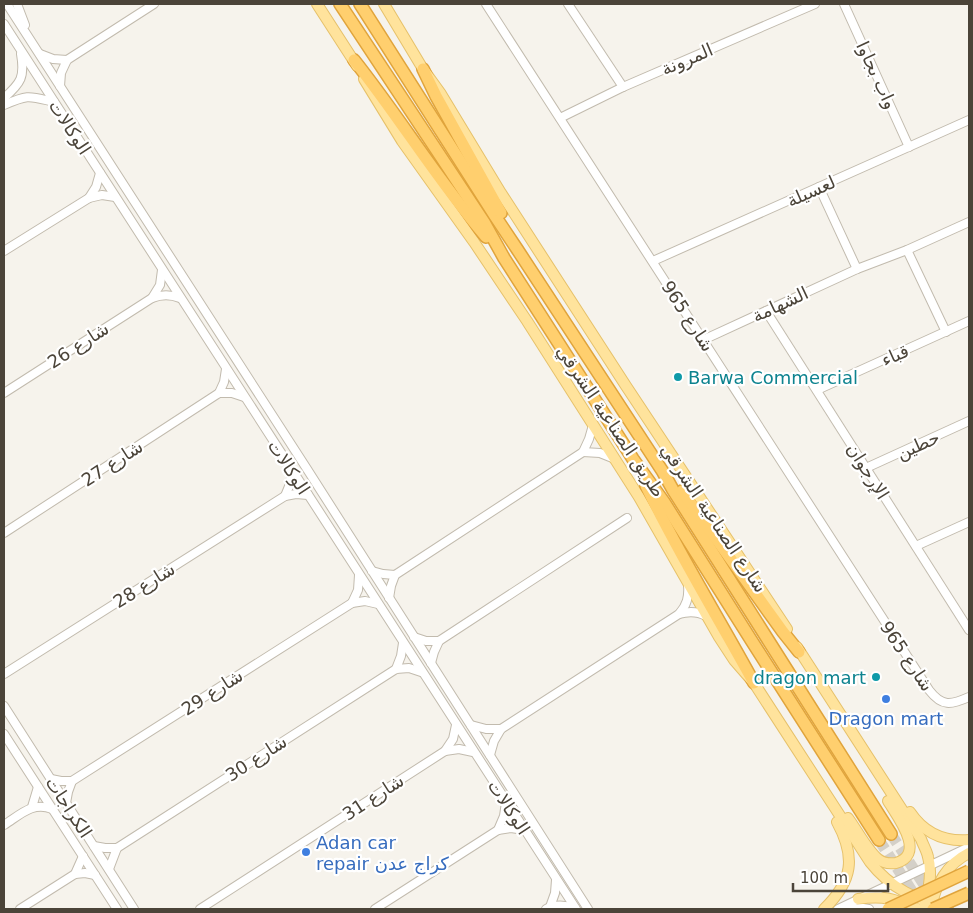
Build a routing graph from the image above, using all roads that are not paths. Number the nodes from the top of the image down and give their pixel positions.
1 (7, 4) edge
2 (16, 4) edge
3 (154, 4) edge
4 (317, 4) edge
5 (340, 4) edge
6 (360, 4) edge
7 (384, 4) edge
8 (486, 4) edge
9 (580, 4) edge
10 (815, 4) edge
11 (844, 4) edge
12 (569, 6) edge
13 (4, 24) edge
14 (31, 40) junction
15 (20, 49) junction
16 (40, 54) junction
17 (67, 60) junction
18 (354, 60) junction
19 (423, 69) junction
20 (60, 86) junction
21 (623, 87) junction
22 (4, 98) edge
23 (54, 102) junction
24 (4, 105) edge
25 (560, 118) junction
26 (969, 120) edge
27 (909, 147) junction
28 (100, 173) junction
29 (819, 188) junction
30 (115, 197) junction
31 (89, 198) junction
32 (969, 222) edge
33 (517, 249) junction
34 (907, 250) junction
35 (4, 251) edge
36 (504, 258) junction
37 (653, 261) junction
38 (857, 269) junction
39 (162, 270) junction
40 (152, 298) junction
41 (180, 298) junction
42 (766, 311) junction
43 (969, 321) edge
44 (946, 332) junction
45 (703, 340) junction
46 (226, 369) junction
47 (626, 386) joint
48 (817, 390) junction
49 (4, 393) edge
50 (219, 394) junction
51 (244, 396) junction
52 (969, 421) edge
53 (593, 425) junction
54 (584, 452) junction
55 (633, 459) junction
56 (616, 460) junction
57 (866, 468) junction
58 (292, 471) junction
59 (663, 472) junction
60 (308, 495) junction
61 (285, 496) junction
62 (627, 518) dead end
63 (969, 522) edge
64 (4, 533) edge
65 (916, 546) junction
66 (372, 571) junction
67 (360, 575) junction
68 (395, 575) junction
69 (688, 585) junction
70 (389, 598) junction
71 (352, 603) junction
72 (378, 604) junction
73 (679, 614) junction
74 (706, 616) junction
75 (969, 630) edge
76 (414, 637) junction
77 (438, 641) junction
78 (403, 643) junction
79 (799, 652) junction
80 (431, 664) junction
81 (396, 669) junction
82 (421, 672) junction
83 (4, 674) edge
84 (754, 683) junction
85 (969, 697) edge
86 (4, 706) edge
87 (456, 724) junction
88 (471, 725) junction
89 (501, 730) junction
90 (4, 734) edge
91 (446, 751) junction
92 (473, 752) junction
93 (864, 752) junction
94 (490, 755) junction
95 (51, 779) junction
96 (816, 779) junction
97 (72, 781) junction
98 (38, 787) junction
99 (506, 802) junction
100 (66, 803) junction
101 (32, 807) junction
102 (52, 809) junction
103 (4, 825) edge
104 (498, 830) junction
105 (524, 830) junction
106 (891, 834) tunnel mouth
107 (879, 840) tunnel mouth
108 (969, 840) edge
109 (94, 846) junction
110 (969, 847) edge
111 (117, 848) junction
112 (969, 853) edge
113 (83, 856) junction
114 (930, 865) junction
115 (108, 869) junction
116 (969, 872) edge
117 (75, 874) junction
118 (95, 875) junction
119 (556, 880) junction
120 (891, 884) junction
121 (969, 893) edge
122 (858, 899) junction
123 (929, 907) edge
124 (548, 908) edge
125 (20, 909) edge
126 (117, 909) edge
127 (134, 909) edge
128 (200, 909) edge
129 (375, 909) edge
130 (575, 909) edge
131 (588, 909) edge
132 (824, 909) edge
133 (838, 909) edge
134 (850, 909) edge
135 (869, 909) edge
136 (888, 909) edge
137 (918, 909) edge
138 (948, 909) edge

1 - 14 street, الوكالات
2 - 14 street, الوكالات
3 - 17 street
4 - 18 main road, طريق الصناعية الشرقي
5 - 36 highway, طريق الصناعية الشرقي
6 - 33 highway, طريق الصناعية الشرقي
7 - 19 main road, طريق الصناعية الشرقي
8 - 25 street, شارع 965
9 - 12 street
10 - 21 street, المرونة
11 - 27 street, واب بجاوا
12 - 21 street
13 - 15 street, الوكالات
14 - 16 street, الوكالات
15 - 22 street
15 - 23 street, الوكالات
16 - 17 street
16 - 20 street, الوكالات
17 - 20 street
18 - 36 highway
18 - 53 main road, طريق الصناعية الشرقي
19 - 33 highway
19 - 47 main road, طريق الصناعية الشرقي
20 - 66 street, الوكالات
21 - 25 street, المرونة
23 - 24 street
23 - 28 street, الوكالات
25 - 37 street, شارع 965
26 - 27 street, لعسيلة
27 - 29 street, لعسيلة
28 - 30 street, الوكالات
28 - 31 street
29 - 37 street, لعسيلة
29 - 38 street
30 - 31 street
30 - 39 street, الوكالات
31 - 35 street
32 - 34 street, الشهامة
33 - 59 highway, طريق الصناعية الشرقي
34 - 38 street, الشهامة
34 - 44 street
36 - 55 highway, طريق الصناعية الشرقي
37 - 45 street, شارع 965
38 - 42 street, الشهامة
39 - 40 street
39 - 41 street, الوكالات
40 - 41 street, شارع 26
40 - 49 street, شارع 26
41 - 46 street, الوكالات
42 - 45 street, الشهامة
42 - 48 street, الإرجوان
43 - 44 street, قباء
44 - 48 street, قباء
45 - 85 street, شارع 965
46 - 50 street
46 - 51 street, الوكالات
47 - 79 main road, شارع الصناعية الشرقي
48 - 57 street, الإرجوان
50 - 51 street
50 - 64 street, شارع 27
51 - 58 street, الوكالات
52 - 57 street, حطين
53 - 54 street
53 - 56 main road, طريق الصناعية الشرقي
54 - 56 street
54 - 68 street
55 - 84 highway
55 - 107 highway, طريق الصناعية الشرقي
56 - 69 main road, طريق الصناعية الشرقي
57 - 65 street, الإرجوان
58 - 60 street, الوكالات
58 - 61 street
59 - 79 highway
59 - 106 highway, طريق الصناعية الشرقي
60 - 61 street, شارع 28
60 - 67 street, الوكالات
61 - 83 street, شارع 28
62 - 77 street
63 - 65 street
65 - 75 street, الإرجوان
66 - 68 street
66 - 70 street, الوكالات
67 - 71 street
67 - 72 street, الوكالات
68 - 70 street
69 - 73 street
69 - 74 main road, طريق الصناعية الشرقي
70 - 76 street, الوكالات
71 - 72 street
71 - 97 street, شارع 29
72 - 78 street, الوكالات
73 - 74 street
73 - 89 street
74 - 84 main road, طريق الصناعية الشرقي
76 - 77 street
76 - 80 street, الوكالات
77 - 80 street
78 - 81 street
78 - 82 street, الوكالات
79 - 93 main road
80 - 88 street, الوكالات
81 - 82 street
81 - 111 street, شارع 30
82 - 87 street, الوكالات
84 - 96 main road, طريق الصناعية الشرقي
86 - 95 street, الكراجات
87 - 91 street
87 - 92 street, الوكالات
88 - 89 street
88 - 94 street, الوكالات
89 - 94 street
90 - 98 street, الكراجات
91 - 92 street
91 - 128 street, شارع 31
92 - 99 street, الوكالات
93 - 96 main road
93 - 108 main road
93 - 114 main road
94 - 131 street, الوكالات
95 - 97 street
95 - 100 street, الكراجات
96 - 120 main road
96 - 132 main road
97 - 100 street
98 - 101 street
98 - 102 street, الكراجات
99 - 104 street
99 - 105 street, الوكالات
100 - 109 street, الكراجات
101 - 102 street
101 - 103 street
102 - 113 street, الكراجات
104 - 105 street
104 - 129 street
105 - 119 street, الوكالات
109 - 111 street
109 - 115 street, الكراجات
110 - 114 street
111 - 115 street
112 - 123 main road
113 - 117 street
113 - 118 street, الكراجات
114 - 120 street
114 - 123 main road
115 - 127 street, الكراجات
116 - 136 highway, bridge
117 - 118 street
117 - 125 street
118 - 126 street, الكراجات
119 - 124 street
119 - 130 street, الوكالات
120 - 122 street
120 - 123 main road
121 - 123 highway, bridge
122 - 133 street
122 - 137 main road
123 - 138 main road
124 - 130 street
134 - 135 street

